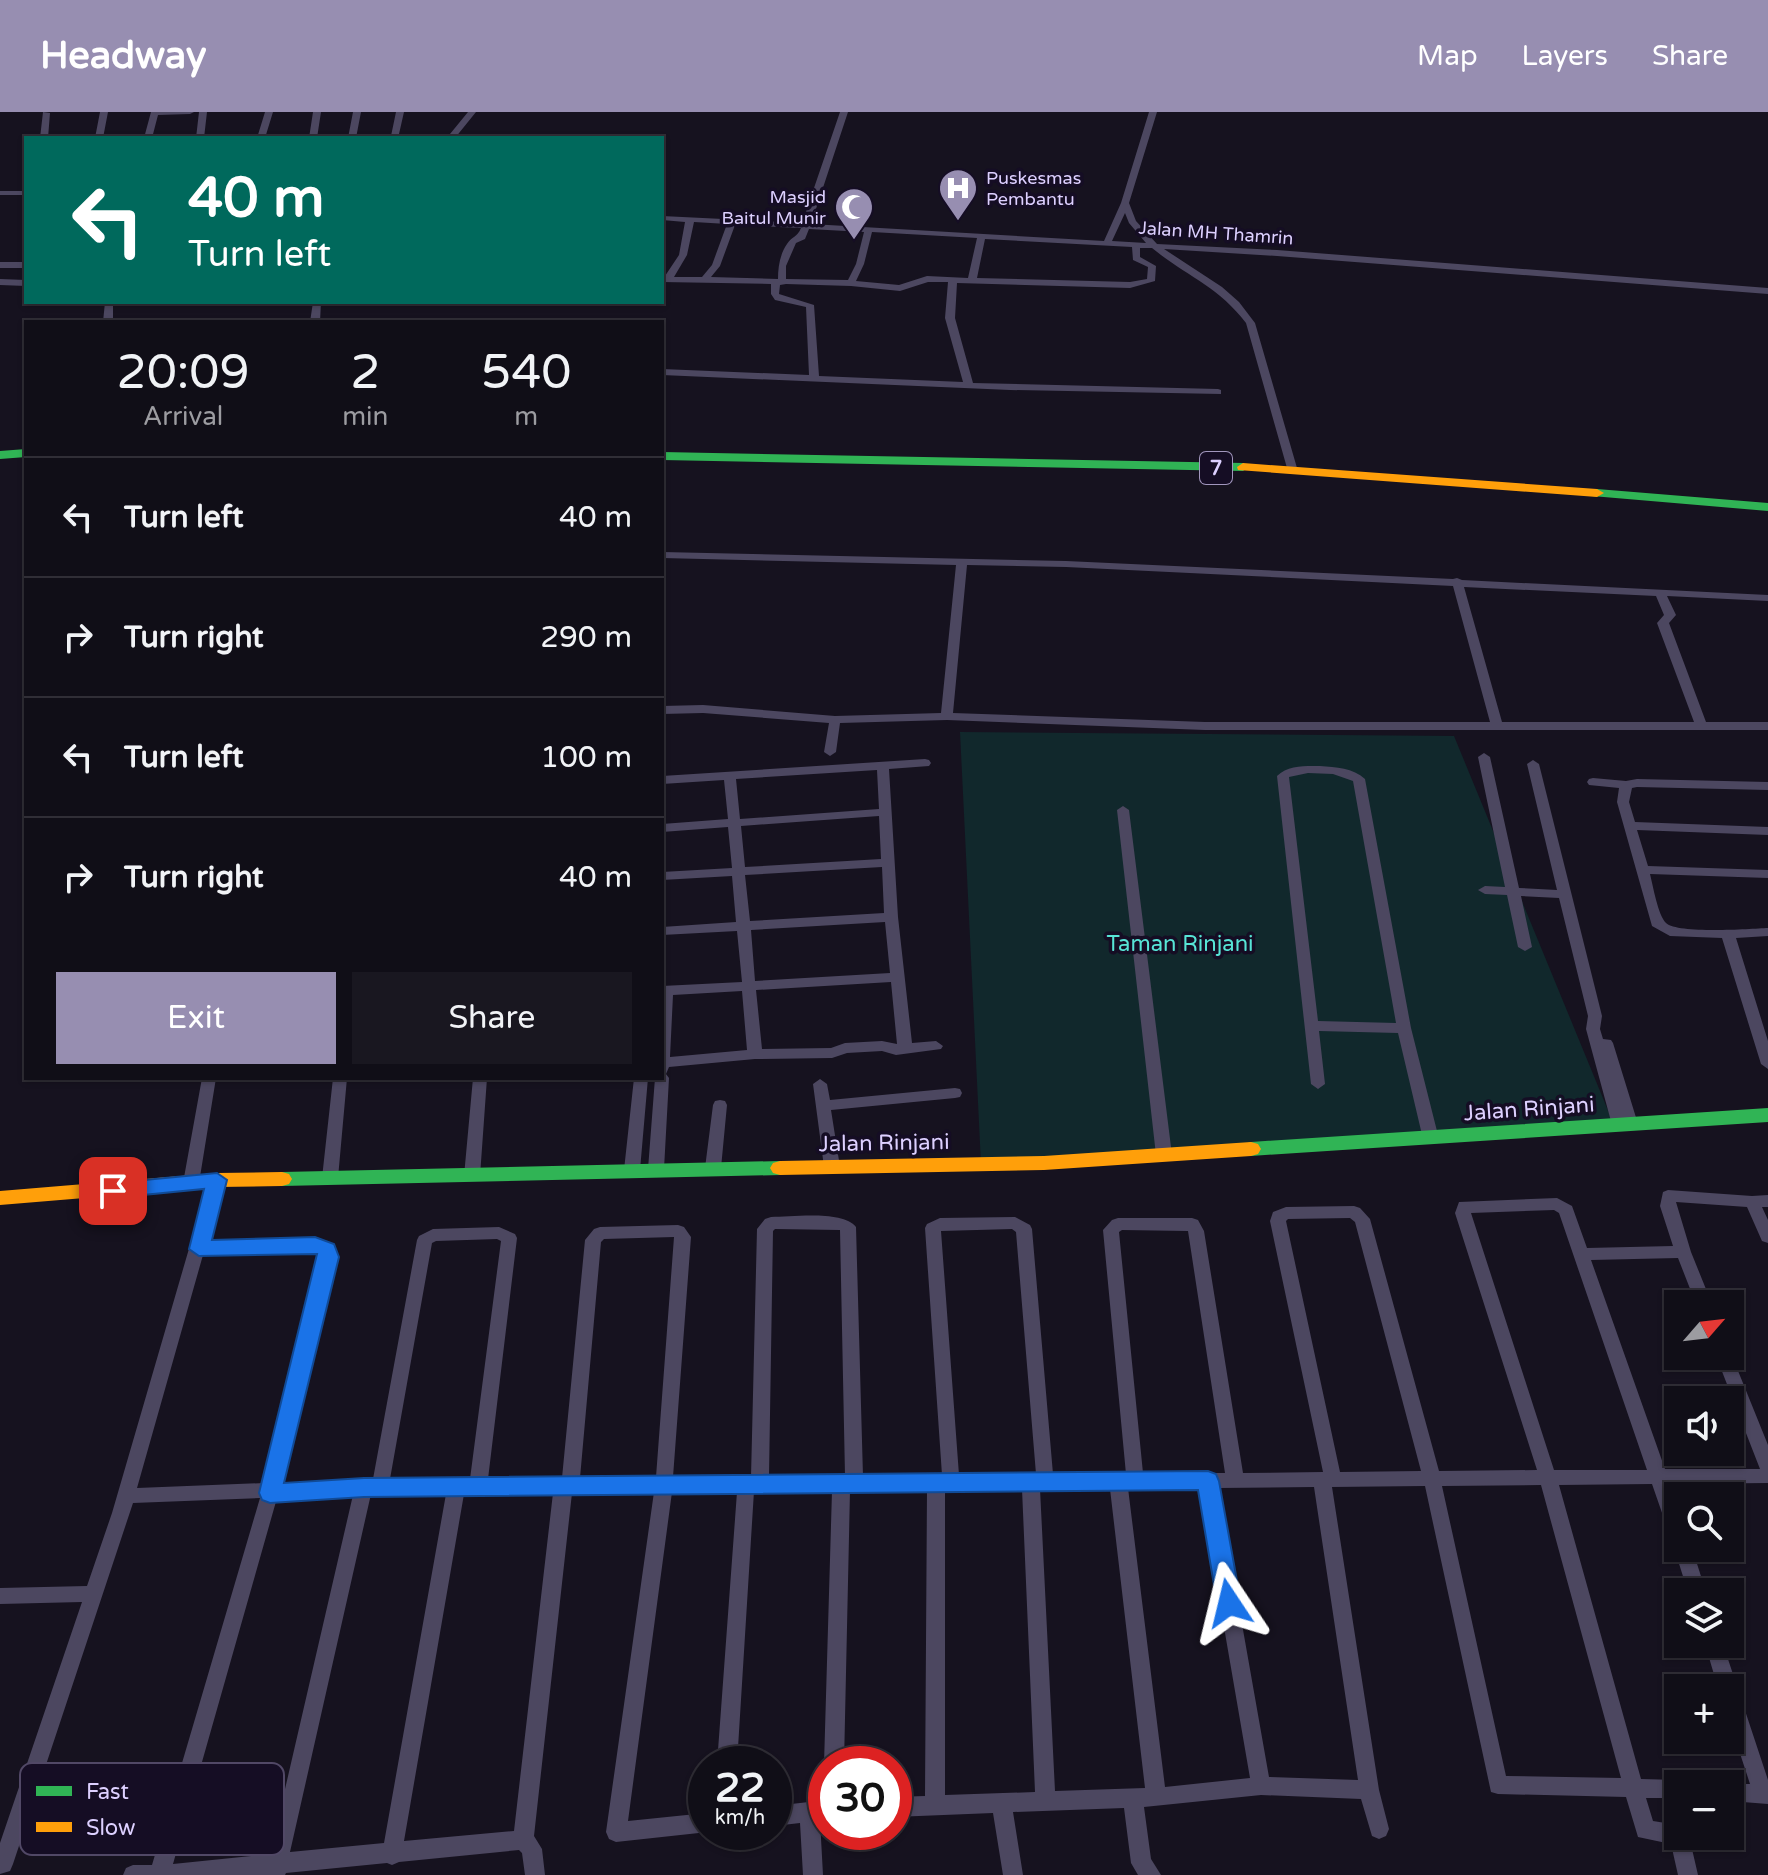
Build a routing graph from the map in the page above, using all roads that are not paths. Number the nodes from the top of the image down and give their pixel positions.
1 (104, 112) edge
2 (155, 112) edge
3 (190, 112) edge
4 (203, 112) edge
5 (269, 112) edge
6 (317, 112) edge
7 (357, 112) edge
8 (400, 112) edge
9 (472, 112) edge
10 (844, 112) edge
11 (1153, 112) edge
12 (46, 113) edge
13 (44, 136) edge
14 (99, 136) edge
15 (149, 136) edge
16 (200, 136) edge
17 (262, 136) edge
18 (313, 136) edge
19 (352, 136) edge
20 (395, 136) edge
21 (453, 136) edge
22 (0, 193) edge
23 (24, 193) edge
24 (1125, 203) junction
25 (664, 218) edge
26 (690, 219) junction
27 (732, 221) junction
28 (804, 225) junction
29 (869, 229) junction
30 (982, 235) junction
31 (1107, 243) junction
32 (1136, 244) junction
33 (1152, 245) junction
34 (0, 265) edge
35 (24, 265) edge
36 (665, 279) edge
37 (953, 279) junction
38 (704, 280) junction
39 (972, 280) junction
40 (0, 282) edge
41 (779, 282) junction
42 (24, 283) edge
43 (851, 283) junction
44 (1130, 285) junction
45 (1768, 291) edge
46 (1134, 296) dead end
47 (664, 372) edge
48 (814, 379) junction
49 (968, 383) junction
50 (1218, 392) dead end
51 (664, 446) edge
52 (24, 453) edge
53 (0, 455) edge
54 (664, 456) edge
55 (856, 456) junction
56 (1290, 463) junction
57 (24, 465) edge
58 (0, 467) edge
59 (1768, 496) edge
60 (1768, 507) edge
61 (664, 555) edge
62 (962, 561) junction
63 (1457, 581) junction
64 (1660, 592) junction
65 (1768, 598) edge
66 (664, 710) edge
67 (947, 716) junction
68 (835, 720) junction
69 (1701, 724) junction
70 (1497, 725) junction
71 (1768, 726) edge
72 (830, 752) dead end
73 (1484, 757) dead end
74 (925, 763) dead end
75 (1533, 764) dead end
76 (883, 766) junction
77 (730, 776) junction
78 (664, 780) edge
79 (1593, 782) dead end
80 (1626, 785) junction
81 (1768, 786) edge
82 (1123, 810) dead end
83 (885, 812) junction
84 (736, 823) junction
85 (1630, 826) junction
86 (664, 828) edge
87 (1768, 831) edge
88 (887, 863) junction
89 (1642, 870) junction
90 (740, 872) junction
91 (1768, 874) edge
92 (664, 876) edge
93 (1485, 890) dead end
94 (1512, 891) junction
95 (1563, 894) junction
96 (891, 917) junction
97 (745, 927) junction
98 (664, 931) edge
99 (1768, 932) edge
100 (1728, 934) junction
101 (1525, 947) dead end
102 (896, 977) junction
103 (749, 985) junction
104 (664, 991) edge
105 (1312, 1026) junction
106 (1404, 1028) junction
107 (936, 1046) dead end
108 (900, 1049) junction
109 (755, 1054) junction
110 (664, 1063) edge
111 (1768, 1064) edge
112 (209, 1080) edge
113 (340, 1080) edge
114 (480, 1080) edge
115 (641, 1080) edge
116 (662, 1080) edge
117 (820, 1084) dead end
118 (1318, 1084) dead end
119 (955, 1093) dead end
120 (720, 1105) dead end
121 (823, 1106) junction
122 (1768, 1115) edge
123 (1625, 1124) junction
124 (1431, 1139) junction
125 (1164, 1155) junction
126 (832, 1167) junction
127 (713, 1168) junction
128 (656, 1169) junction
129 (632, 1170) junction
130 (472, 1176) junction
131 (330, 1178) junction
132 (217, 1180) junction
133 (191, 1183) junction
134 (0, 1198) edge
135 (1760, 1201) edge
136 (1768, 1237) edge
137 (199, 1249) junction
138 (1683, 1252) junction
139 (1581, 1254) junction
140 (1698, 1290) edge
141 (1730, 1370) edge
142 (1768, 1467) edge
143 (1768, 1476) edge
144 (1660, 1477) junction
145 (1548, 1478) junction
146 (1432, 1479) junction
147 (1235, 1480) junction
148 (1328, 1480) junction
149 (1127, 1481) junction
150 (1208, 1481) junction
151 (1038, 1482) junction
152 (944, 1483) junction
153 (847, 1484) junction
154 (664, 1485) junction
155 (753, 1485) junction
156 (478, 1486) junction
157 (567, 1486) junction
158 (372, 1487) junction
159 (456, 1487) junction
160 (1664, 1489) edge
161 (270, 1493) junction
162 (126, 1496) junction
163 (93, 1594) junction
164 (0, 1596) edge
165 (1744, 1733) edge
166 (729, 1746) edge
167 (835, 1746) edge
168 (37, 1763) edge
169 (192, 1763) edge
170 (1261, 1786) junction
171 (1634, 1786) junction
172 (1664, 1788) edge
173 (1369, 1790) junction
174 (1744, 1793) edge
175 (1766, 1795) edge
176 (1156, 1797) junction
177 (1133, 1798) junction
178 (1045, 1801) junction
179 (1001, 1803) junction
180 (935, 1806) junction
181 (912, 1807) edge
182 (20, 1813) edge
183 (688, 1825) edge
184 (1379, 1829) dead end
185 (1664, 1833) edge
186 (284, 1838) edge
187 (523, 1840) junction
188 (815, 1850) edge
189 (1682, 1850) edge
190 (165, 1855) edge
191 (392, 1855) junction
192 (0, 1864) edge
193 (276, 1870) edge
194 (133, 1875) edge
195 (159, 1875) edge
196 (535, 1875) edge
197 (813, 1875) edge
198 (1013, 1875) edge
199 (1151, 1875) edge
200 (1688, 1875) edge

1 - 14 street
2 - 3 street
2 - 15 street
4 - 16 street
5 - 17 street
6 - 18 street
7 - 19 street
8 - 20 street
9 - 21 street
10 - 28 street
11 - 24 street
12 - 13 street
22 - 23 street
24 - 31 street
24 - 33 street
25 - 26 street, Jalan MH Thamrin
26 - 27 street, Jalan MH Thamrin
26 - 36 street
27 - 28 street, Jalan MH Thamrin
27 - 38 street
28 - 29 street, Jalan MH Thamrin
28 - 41 street
29 - 30 street, Jalan MH Thamrin
29 - 43 street
30 - 31 street, Jalan MH Thamrin
30 - 39 street
31 - 32 street, Jalan MH Thamrin
32 - 33 street, Jalan MH Thamrin
32 - 44 street
33 - 45 street, Jalan MH Thamrin
33 - 56 street
34 - 35 street
36 - 38 street
37 - 39 street
37 - 43 street
37 - 49 street
38 - 41 street
39 - 44 street
40 - 42 street
41 - 43 street
41 - 48 street
44 - 46 street
47 - 48 street
48 - 49 street
49 - 50 street
51 - 55 main road, 7
52 - 53 main road
54 - 55 main road, 7
55 - 56 main road, 7
56 - 59 main road, 7
56 - 60 main road, 7
57 - 58 main road
61 - 62 street
62 - 63 street
62 - 67 street
63 - 64 street
63 - 70 street
64 - 65 street
64 - 69 street
66 - 68 street
67 - 68 street
67 - 70 street
68 - 72 street
69 - 70 street
69 - 71 street
73 - 94 street
74 - 76 street
75 - 95 street
76 - 77 street
76 - 83 street
77 - 78 street
77 - 84 street
79 - 80 street
80 - 81 street
80 - 85 street
82 - 125 street
83 - 84 street
83 - 88 street
84 - 86 street
84 - 90 street
85 - 87 street
85 - 89 street
88 - 90 street
88 - 96 street
89 - 91 street
89 - 100 street
90 - 92 street
90 - 97 street
93 - 94 street
94 - 95 street
94 - 101 street
95 - 123 street
96 - 97 street
96 - 102 street
97 - 98 street
97 - 103 street
99 - 100 street
100 - 111 street
102 - 103 street
102 - 108 street
103 - 104 street
103 - 109 street
105 - 106 street
105 - 106 street
105 - 118 street
106 - 124 street
107 - 108 street
108 - 109 street
109 - 110 street
112 - 133 street
113 - 131 street
114 - 130 street
115 - 129 street
116 - 128 street
117 - 121 street
119 - 121 street
120 - 127 street
121 - 126 street
122 - 123 main road, Jalan Rinjani
123 - 124 main road, Jalan Rinjani
124 - 125 main road, Jalan Rinjani
125 - 126 main road, Jalan Rinjani
126 - 127 main road, Jalan Rinjani
127 - 128 main road, Jalan Rinjani
128 - 129 main road, Jalan Rinjani
129 - 130 main road, Jalan Rinjani
130 - 131 main road, Jalan Rinjani
131 - 132 main road, Jalan Rinjani
132 - 133 main road, Jalan Rinjani
132 - 137 street
133 - 134 main road, Jalan Rinjani
135 - 136 street
135 - 138 street
137 - 161 street
137 - 162 street
138 - 139 street
138 - 140 street
139 - 144 street
139 - 145 street
141 - 142 street
143 - 144 street
144 - 145 street
144 - 160 street
145 - 146 street
145 - 171 street
146 - 148 street
146 - 148 street
146 - 171 street
147 - 148 street
147 - 149 street
147 - 150 street
148 - 173 street
149 - 150 street
149 - 151 street
149 - 176 street
150 - 170 street
151 - 152 street
151 - 152 street
151 - 178 street
152 - 153 street
152 - 180 street
153 - 155 street
153 - 155 street
153 - 167 street
154 - 155 street
154 - 157 street
154 - 157 street
154 - 183 street
155 - 166 street
156 - 157 street
156 - 158 street
156 - 159 street
157 - 187 street
158 - 159 street
158 - 161 street
158 - 186 street
159 - 191 street
161 - 162 street
161 - 169 street
162 - 163 street
163 - 164 street
163 - 168 street
165 - 175 street
170 - 173 street
170 - 176 street
171 - 172 street
171 - 185 street
173 - 184 street
174 - 175 street
176 - 177 street
177 - 178 street
177 - 199 street
178 - 179 street
179 - 180 street
179 - 198 street
180 - 181 street
182 - 192 street
187 - 191 street
187 - 196 street
188 - 197 street
189 - 200 street
190 - 195 street
191 - 193 street
193 - 195 street
194 - 195 street

